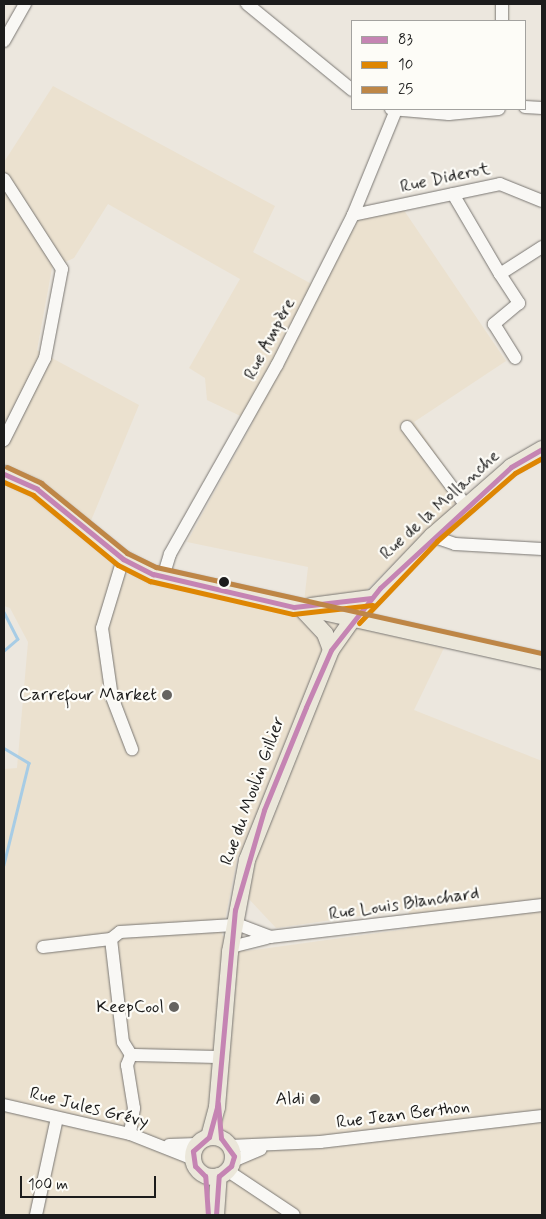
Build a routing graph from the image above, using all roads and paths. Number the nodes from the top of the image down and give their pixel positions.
1 (25, 4) edge
2 (247, 4) edge
3 (502, 4) edge
4 (502, 20) edge
5 (4, 41) edge
6 (351, 89) edge
7 (526, 107) edge
8 (542, 108) edge
9 (393, 110) edge
10 (404, 110) edge
11 (489, 110) edge
12 (4, 179) edge
13 (453, 194) junction
14 (542, 201) edge
15 (353, 216) junction
16 (542, 247) edge
17 (500, 274) junction
18 (515, 358) dead end
19 (406, 427) dead end
20 (4, 440) edge
21 (542, 449) edge
22 (4, 474) edge
23 (466, 506) junction
24 (432, 536) junction
25 (542, 549) edge
26 (123, 559) junction
27 (162, 577) junction
28 (371, 598) junction
29 (299, 608) junction
30 (351, 620) junction
31 (376, 626) junction
32 (333, 648) junction
33 (542, 661) edge
34 (132, 749) dead end
35 (542, 905) edge
36 (234, 924) junction
37 (270, 937) junction
38 (111, 939) junction
39 (231, 947) junction
40 (43, 948) dead end
41 (130, 1055) junction
42 (222, 1057) junction
43 (4, 1105) edge
44 (542, 1116) edge
45 (57, 1118) junction
46 (130, 1134) junction
47 (215, 1156) junction
48 (36, 1215) edge
49 (208, 1215) edge
50 (216, 1215) edge
51 (294, 1215) edge

1 - 5 street
2 - 6 street
3 - 4 street
7 - 8 street
9 - 15 street, Rue Ampère
10 - 11 street
12 - 20 street
13 - 14 street, Rue Diderot
13 - 15 street, Rue Diderot
13 - 17 street
15 - 27 street, Rue Ampère
16 - 17 street
17 - 18 street
19 - 23 street
21 - 23 main road, Rue de la Mollanche
22 - 26 main road
23 - 24 main road, Rue de la Mollanche
24 - 25 street
24 - 28 main road, Rue de la Mollanche
26 - 27 main road
26 - 34 street
27 - 29 main road
28 - 29 main road
28 - 30 main road, Rue de la Mollanche
29 - 30 main road
29 - 32 main road
30 - 31 main road
30 - 32 main road, Rue du Moulin Gillier
31 - 32 main road
31 - 33 main road
32 - 36 main road, Rue du Moulin Gillier
35 - 37 street, Rue Louis Blanchard
36 - 37 street, Rue Louis Blanchard
36 - 38 street
36 - 39 main road, Rue du Moulin Gillier
37 - 39 street, Rue Louis Blanchard
38 - 40 street
38 - 41 street
39 - 42 main road, Rue du Moulin Gillier
41 - 42 street
41 - 46 street
42 - 47 main road, Rue du Moulin Gillier
43 - 45 street, Rue Jules Grévy
44 - 47 street, Rue Jean Berthon
45 - 46 street, Rue Jules Grévy
45 - 48 street
46 - 47 street, Rue Jules Grévy
47 - 49 main road
47 - 50 main road
47 - 51 street

